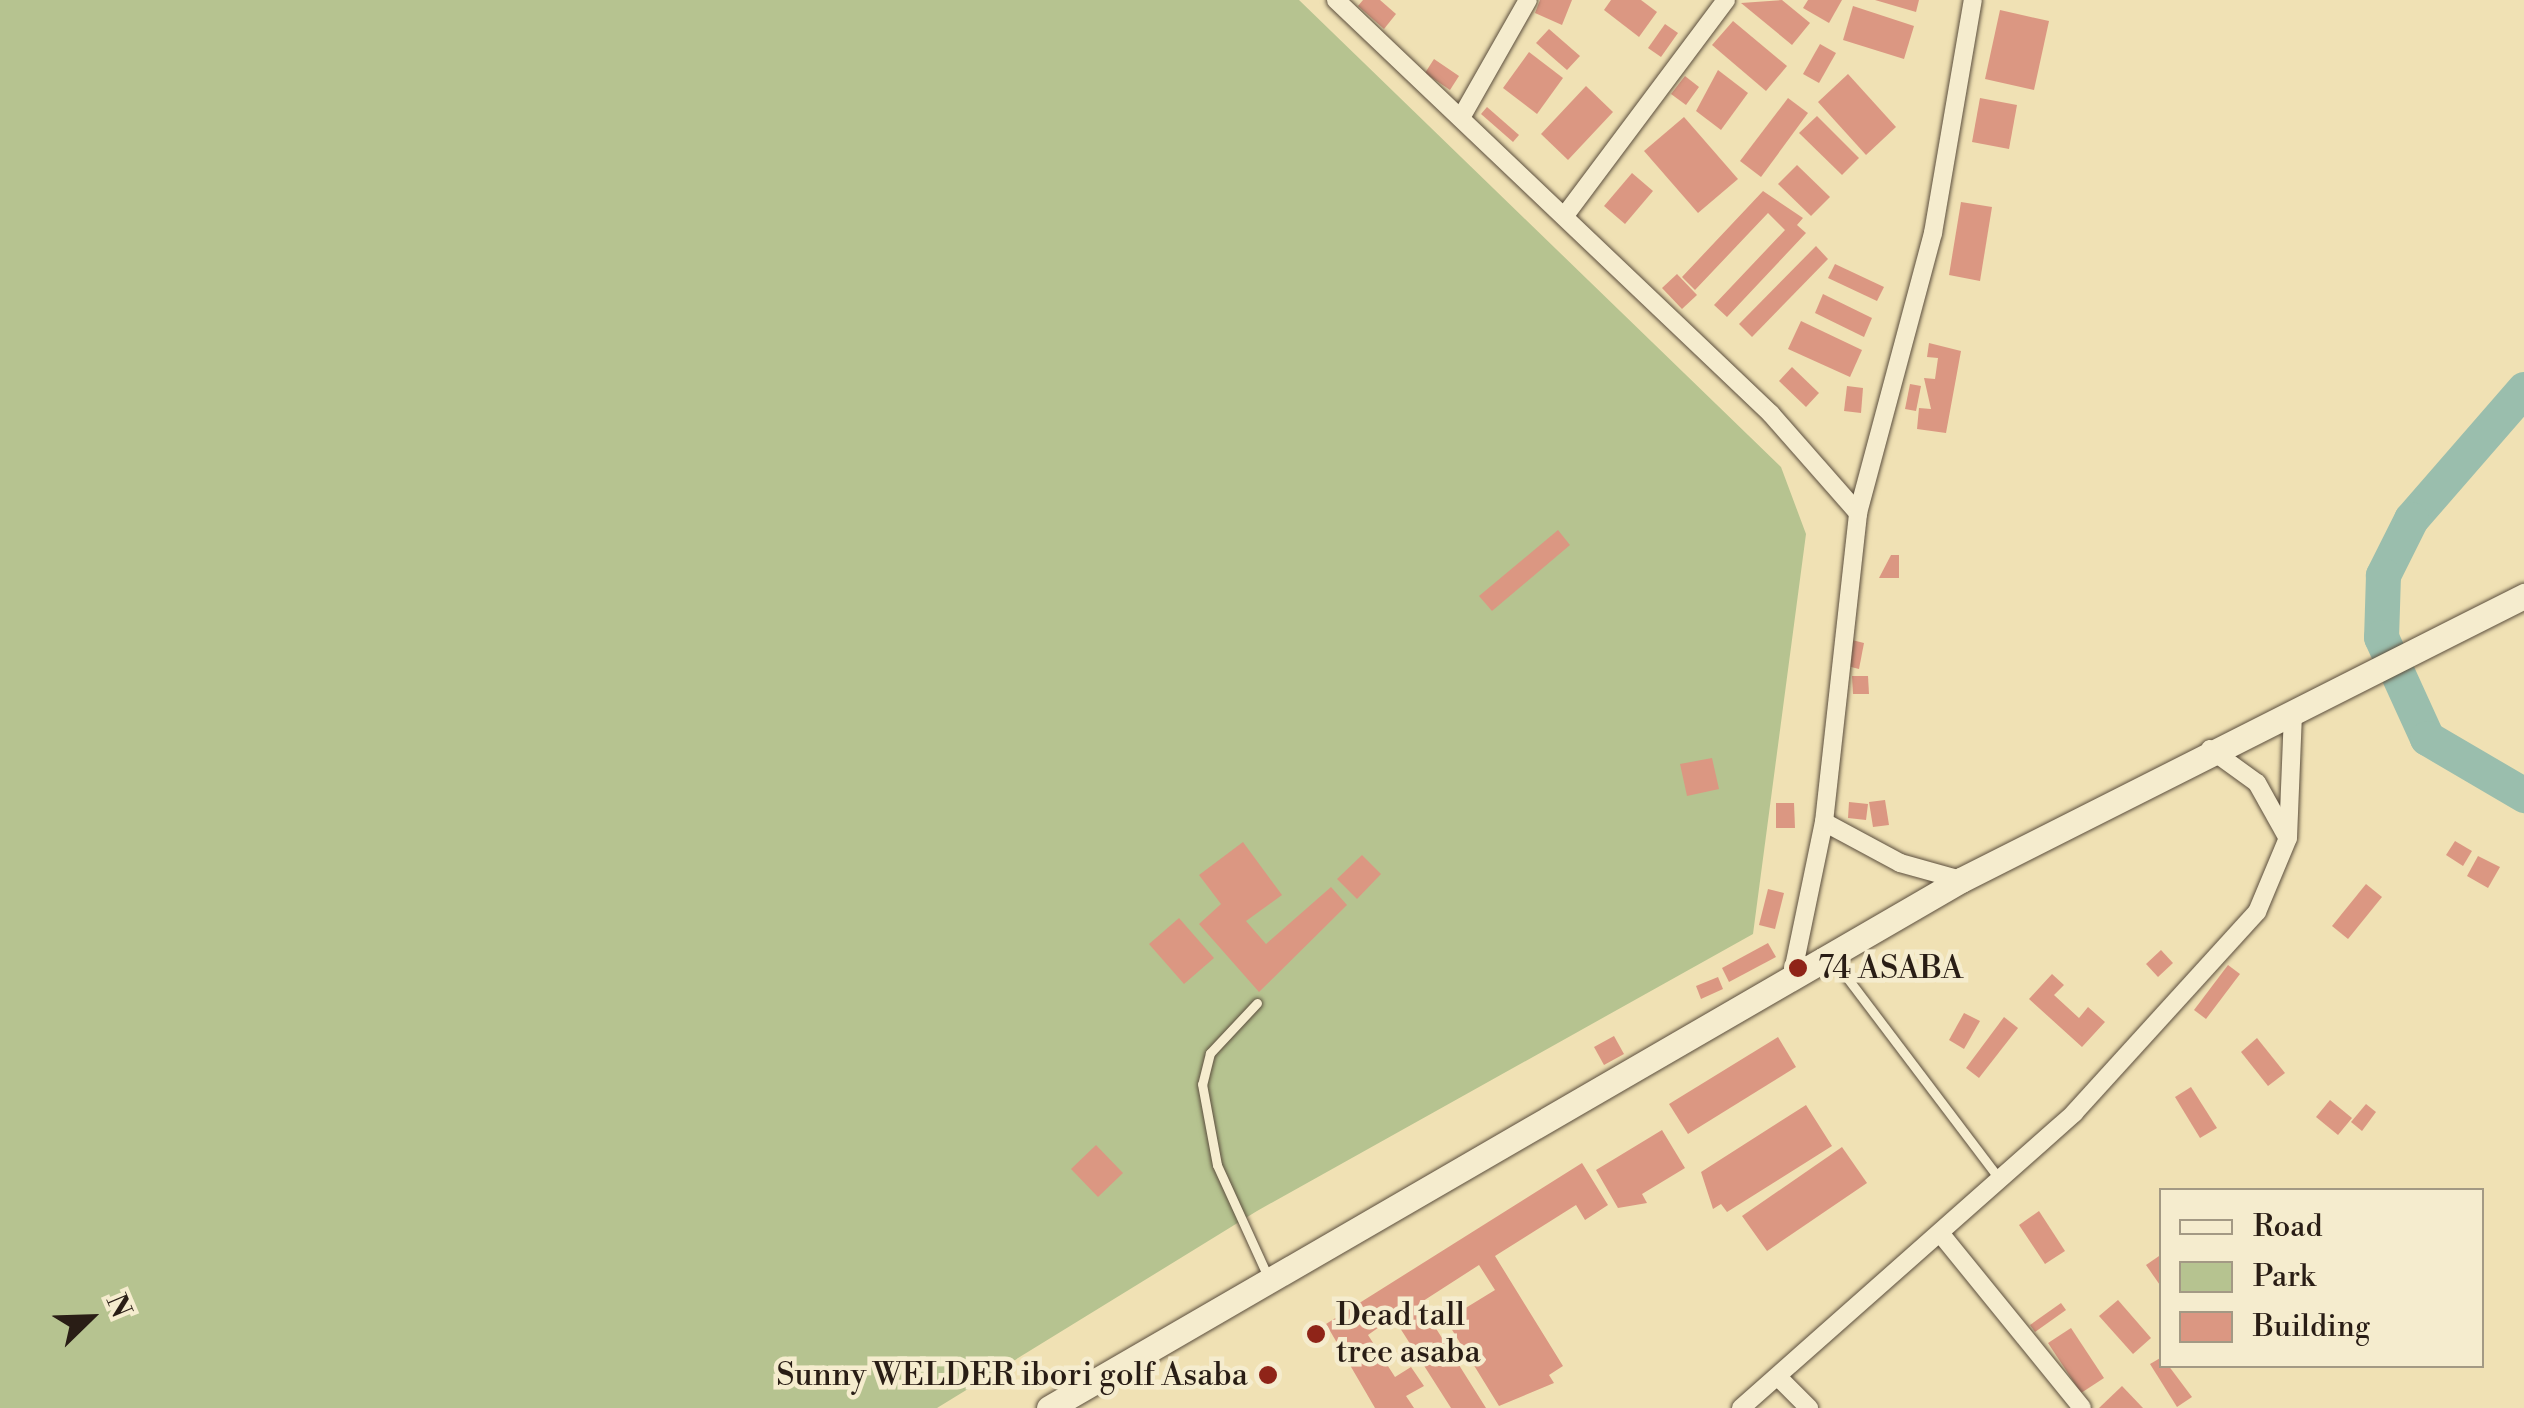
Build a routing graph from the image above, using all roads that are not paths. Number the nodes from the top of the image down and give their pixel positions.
1 (1336, 0) edge
2 (1528, 0) edge
3 (1726, 0) edge
4 (1973, 0) edge
5 (1462, 116) junction
6 (1566, 214) junction
7 (1858, 513) junction
8 (2524, 596) edge
9 (2293, 713) junction
10 (2210, 749) junction
11 (1824, 822) junction
12 (2288, 838) junction
13 (1961, 880) junction
14 (1833, 958) junction
15 (1790, 985) junction
16 (1256, 1002) dead end
17 (2000, 1180) junction
18 (1940, 1233) junction
19 (1270, 1282) junction
20 (1778, 1377) junction
21 (1049, 1408) edge
22 (1741, 1408) edge
23 (1810, 1408) edge
24 (2082, 1408) edge

1 - 5 street
2 - 5 street
3 - 6 street
4 - 7 street
5 - 6 street
6 - 7 street
7 - 11 street
8 - 9 main road
9 - 10 main road
9 - 12 street
10 - 12 street
10 - 13 main road
11 - 13 street
11 - 15 street
12 - 17 street
13 - 14 main road
14 - 15 main road
14 - 17 lane
15 - 19 main road
16 - 19 lane
17 - 18 street
18 - 20 street
18 - 24 street
19 - 21 main road
20 - 22 street
20 - 23 street

